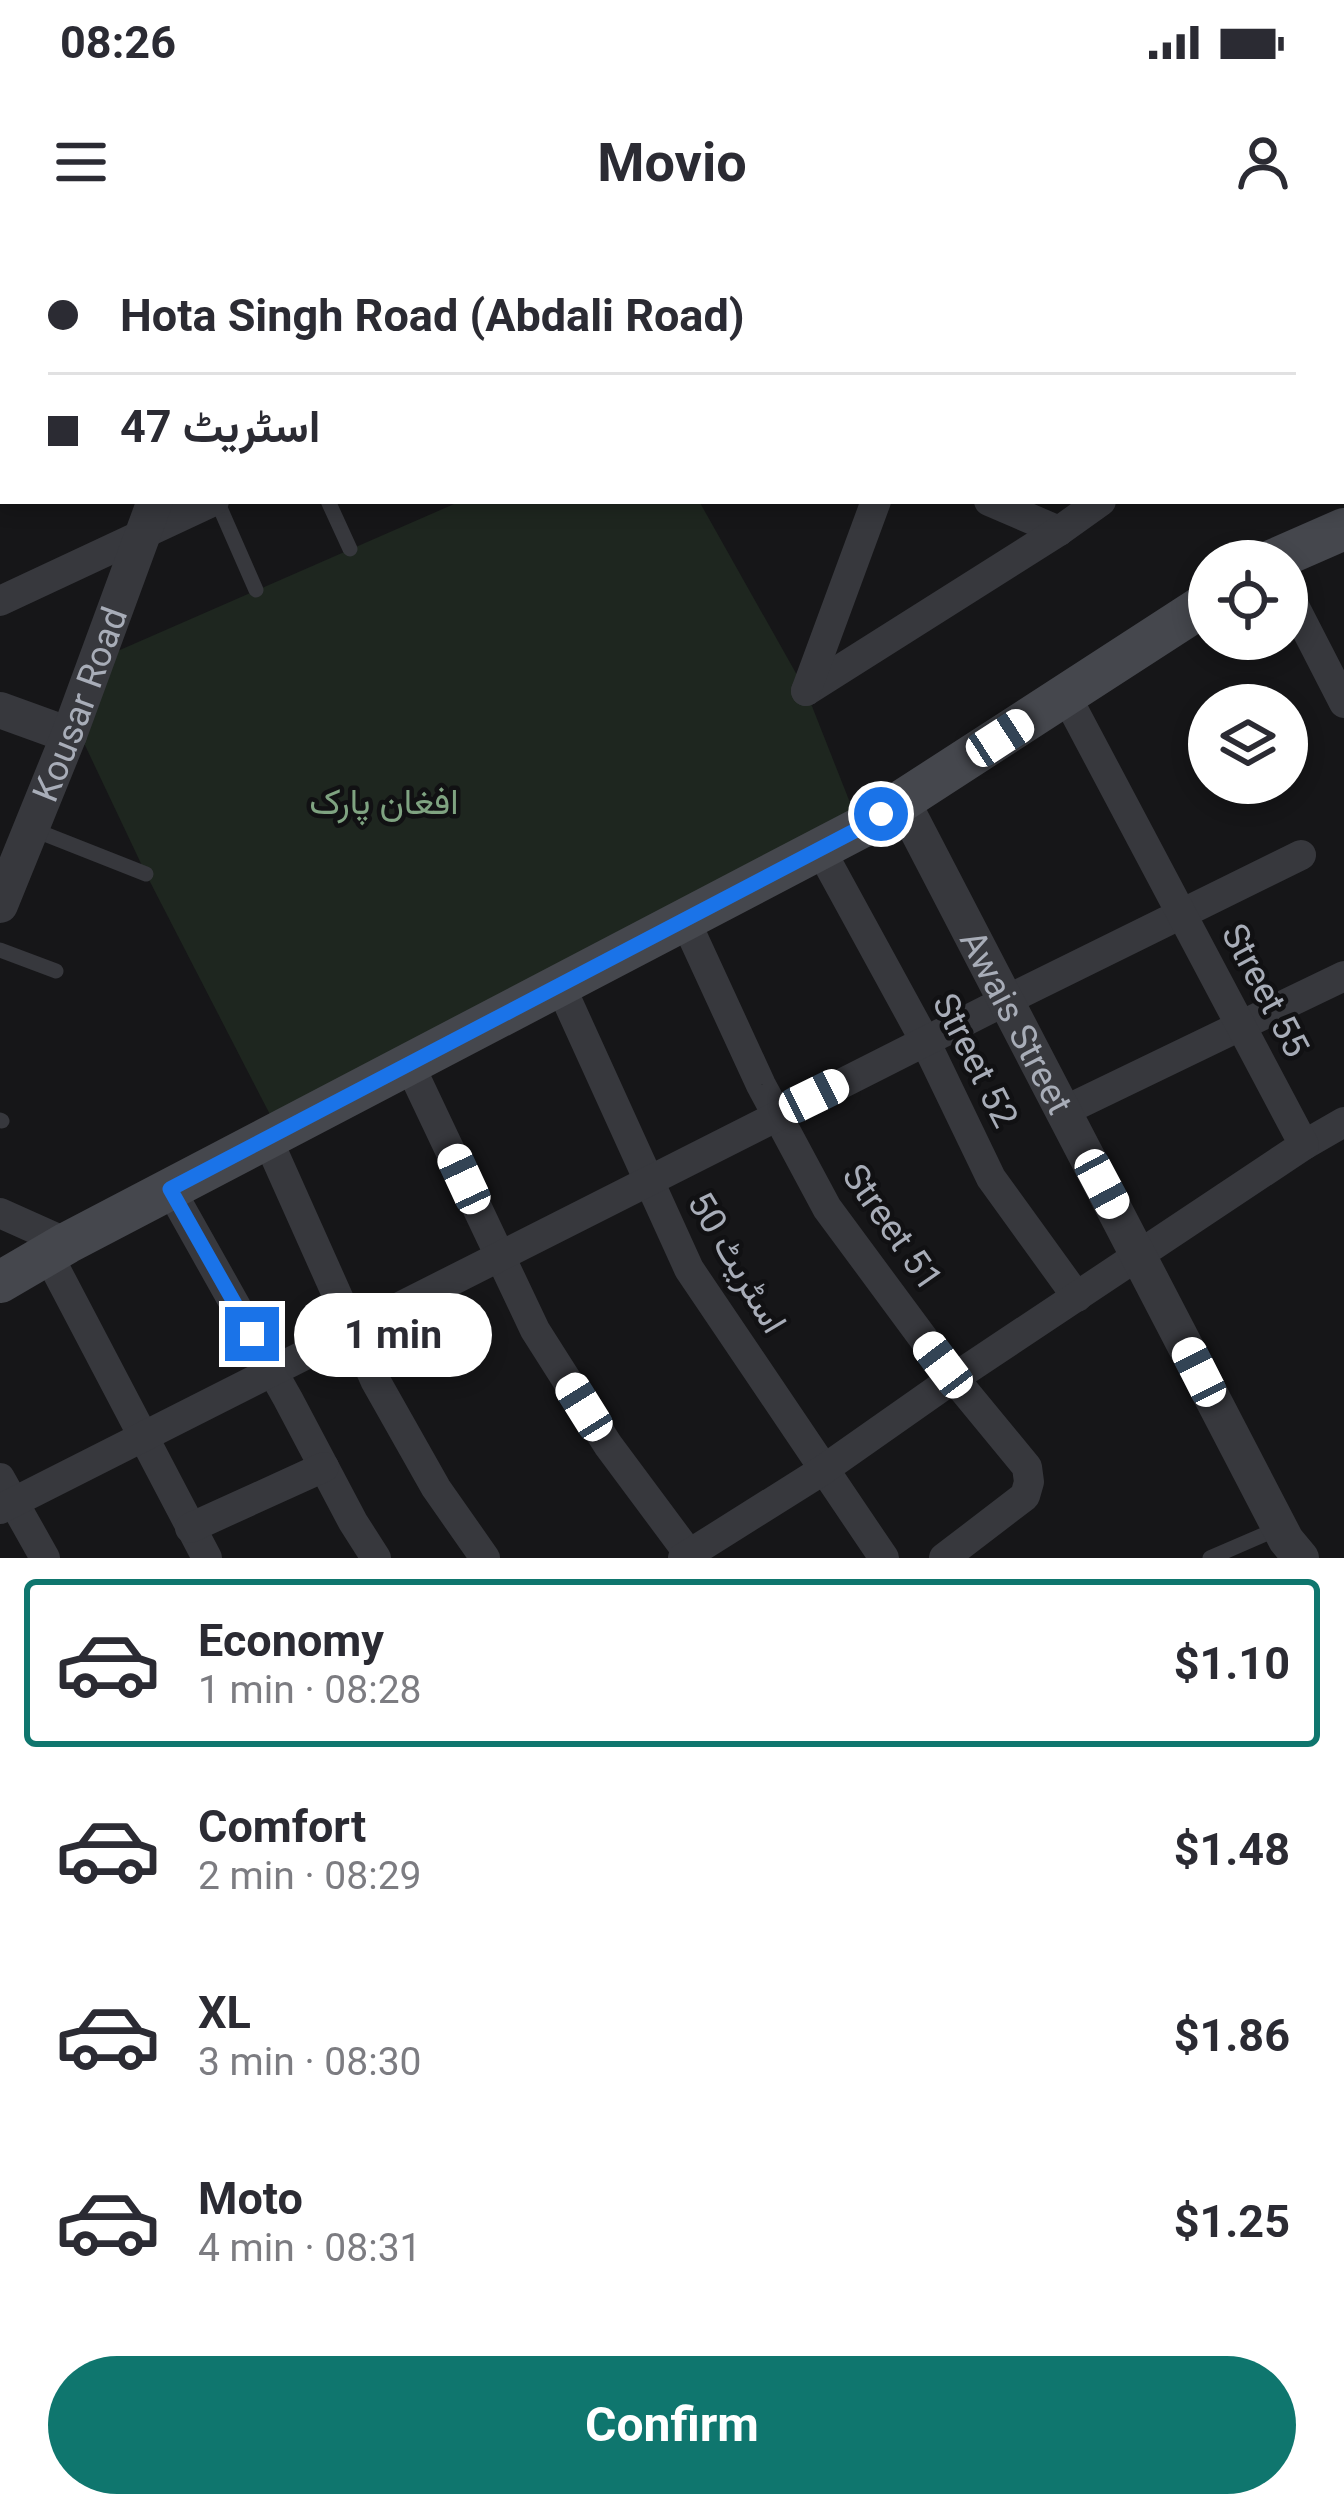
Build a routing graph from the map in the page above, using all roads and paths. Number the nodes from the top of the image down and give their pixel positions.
1 (202, 504) edge
2 (216, 504) edge
3 (329, 504) edge
4 (875, 504) edge
5 (996, 504) edge
6 (1097, 504) edge
7 (150, 516) edge
8 (1344, 529) edge
9 (1059, 531) junction
10 (1308, 545) edge
11 (350, 549) dead end
12 (256, 590) dead end
13 (0, 602) edge
14 (1188, 616) edge
15 (1308, 633) edge
16 (1066, 696) junction
17 (1344, 703) edge
18 (0, 710) edge
19 (68, 735) junction
20 (902, 800) junction
21 (30, 829) junction
22 (820, 849) junction
23 (1301, 855) dead end
24 (146, 874) dead end
25 (0, 904) edge
26 (1180, 914) junction
27 (685, 920) junction
28 (0, 950) edge
29 (56, 971) dead end
30 (1344, 976) edge
31 (560, 985) junction
32 (1006, 1000) junction
33 (1240, 1026) junction
34 (925, 1041) junction
35 (409, 1064) junction
36 (1064, 1111) junction
37 (778, 1115) junction
38 (1344, 1122) edge
39 (267, 1138) junction
40 (1304, 1145) junction
41 (647, 1182) junction
42 (170, 1189) junction
43 (0, 1213) edge
44 (57, 1248) junction
45 (500, 1255) junction
46 (1139, 1256) junction
47 (0, 1282) edge
48 (1077, 1297) junction
49 (354, 1329) junction
50 (272, 1370) junction
51 (954, 1378) junction
52 (143, 1438) junction
53 (324, 1467) junction
54 (823, 1470) junction
55 (4, 1496) edge
56 (1290, 1543) edge
57 (201, 1550) edge
58 (688, 1557) edge
59 (44, 1558) edge
60 (376, 1558) edge
61 (485, 1558) edge
62 (884, 1558) edge
63 (944, 1558) edge
64 (1210, 1558) edge

1 - 7 street
2 - 12 lane
3 - 11 lane
4 - 9 street
5 - 9 street
6 - 9 street
7 - 13 street
7 - 19 street, Kousar Road
8 - 10 main road
14 - 16 main road
15 - 17 street
16 - 20 main road
16 - 26 street, Street 55
18 - 19 street
19 - 21 street, Kousar Road
20 - 22 main road
20 - 32 street, Awais Street
21 - 24 lane
21 - 25 street, Kousar Road
22 - 27 main road
22 - 34 street, Street 52
23 - 26 street
26 - 32 street
26 - 33 street, Street 55
27 - 31 main road
27 - 37 street, Street 51
28 - 29 lane
30 - 33 street
31 - 35 main road
31 - 41 street, اسٹریٹ 50
32 - 34 street
32 - 36 street, Awais Street
33 - 36 street
33 - 40 street, Street 55
34 - 37 street
34 - 48 street, Street 52
35 - 39 main road
35 - 45 street
36 - 46 street, Awais Street
37 - 41 street
37 - 51 street, Street 51
38 - 40 street
39 - 42 main road
39 - 49 street
40 - 46 street
41 - 45 street
41 - 54 street, اسٹریٹ 50
42 - 44 main road
42 - 50 street
43 - 44 street
44 - 47 main road
44 - 52 street
45 - 49 street
45 - 58 street
46 - 48 street
46 - 56 street, Awais Street
48 - 51 street
49 - 50 street
49 - 61 street
50 - 52 street
50 - 53 street
51 - 54 street
51 - 63 street, Street 51
52 - 55 street
52 - 57 street
53 - 57 street
53 - 60 street
54 - 58 street
54 - 62 street, اسٹریٹ 50
55 - 59 street
56 - 64 lane

